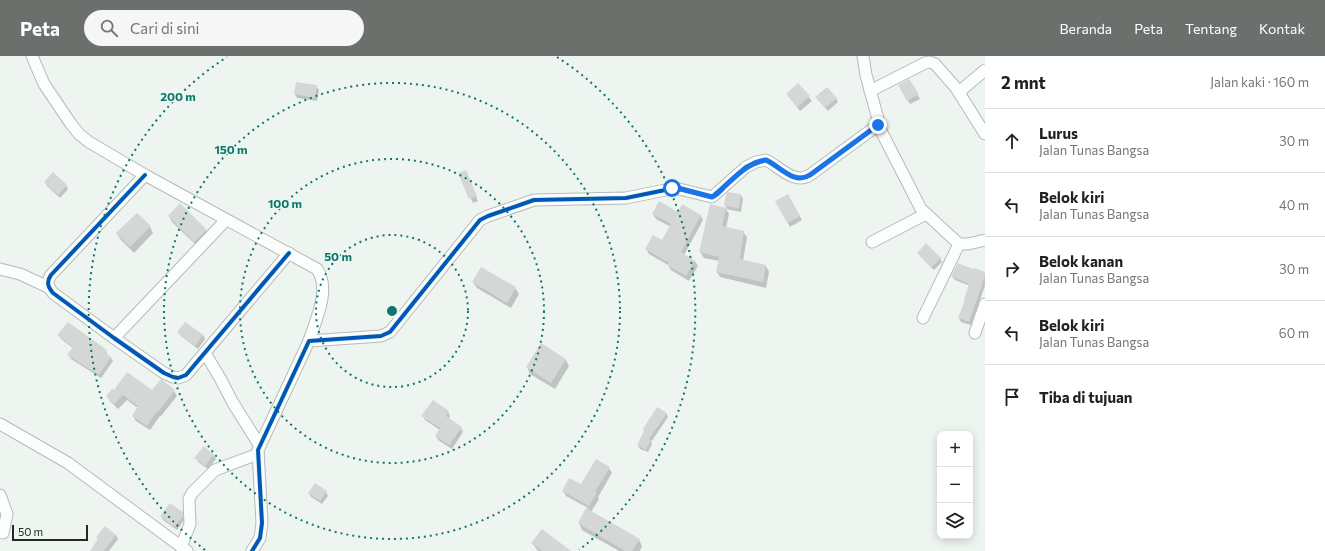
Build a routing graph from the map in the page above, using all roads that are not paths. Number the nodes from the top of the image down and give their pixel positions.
1 (32, 56) edge
2 (863, 56) edge
3 (985, 70) edge
4 (870, 91) junction
5 (959, 92) junction
6 (878, 125) junction
7 (985, 134) edge
8 (145, 175) junction
9 (926, 214) junction
10 (226, 220) junction
11 (985, 240) edge
12 (872, 242) dead end
13 (959, 244) junction
14 (289, 253) junction
15 (0, 269) edge
16 (48, 287) junction
17 (985, 304) edge
18 (923, 318) dead end
19 (975, 333) dead end
20 (114, 338) junction
21 (309, 341) junction
22 (205, 353) junction
23 (0, 425) edge
24 (259, 450) junction
25 (0, 495) edge
26 (3, 533) dead end
27 (184, 549) edge
28 (252, 551) edge

1 - 8 street
2 - 4 street
3 - 5 street
4 - 5 street
4 - 6 street
5 - 7 street
6 - 9 street
6 - 21 street
8 - 10 street
8 - 16 street
9 - 12 street
9 - 13 street
10 - 14 street
10 - 20 street
11 - 13 street
13 - 18 street
14 - 21 street
14 - 22 street
15 - 16 street
16 - 20 street
17 - 19 street
20 - 22 street
21 - 24 street
22 - 24 street
23 - 27 street
24 - 27 street
24 - 28 street
25 - 26 street

